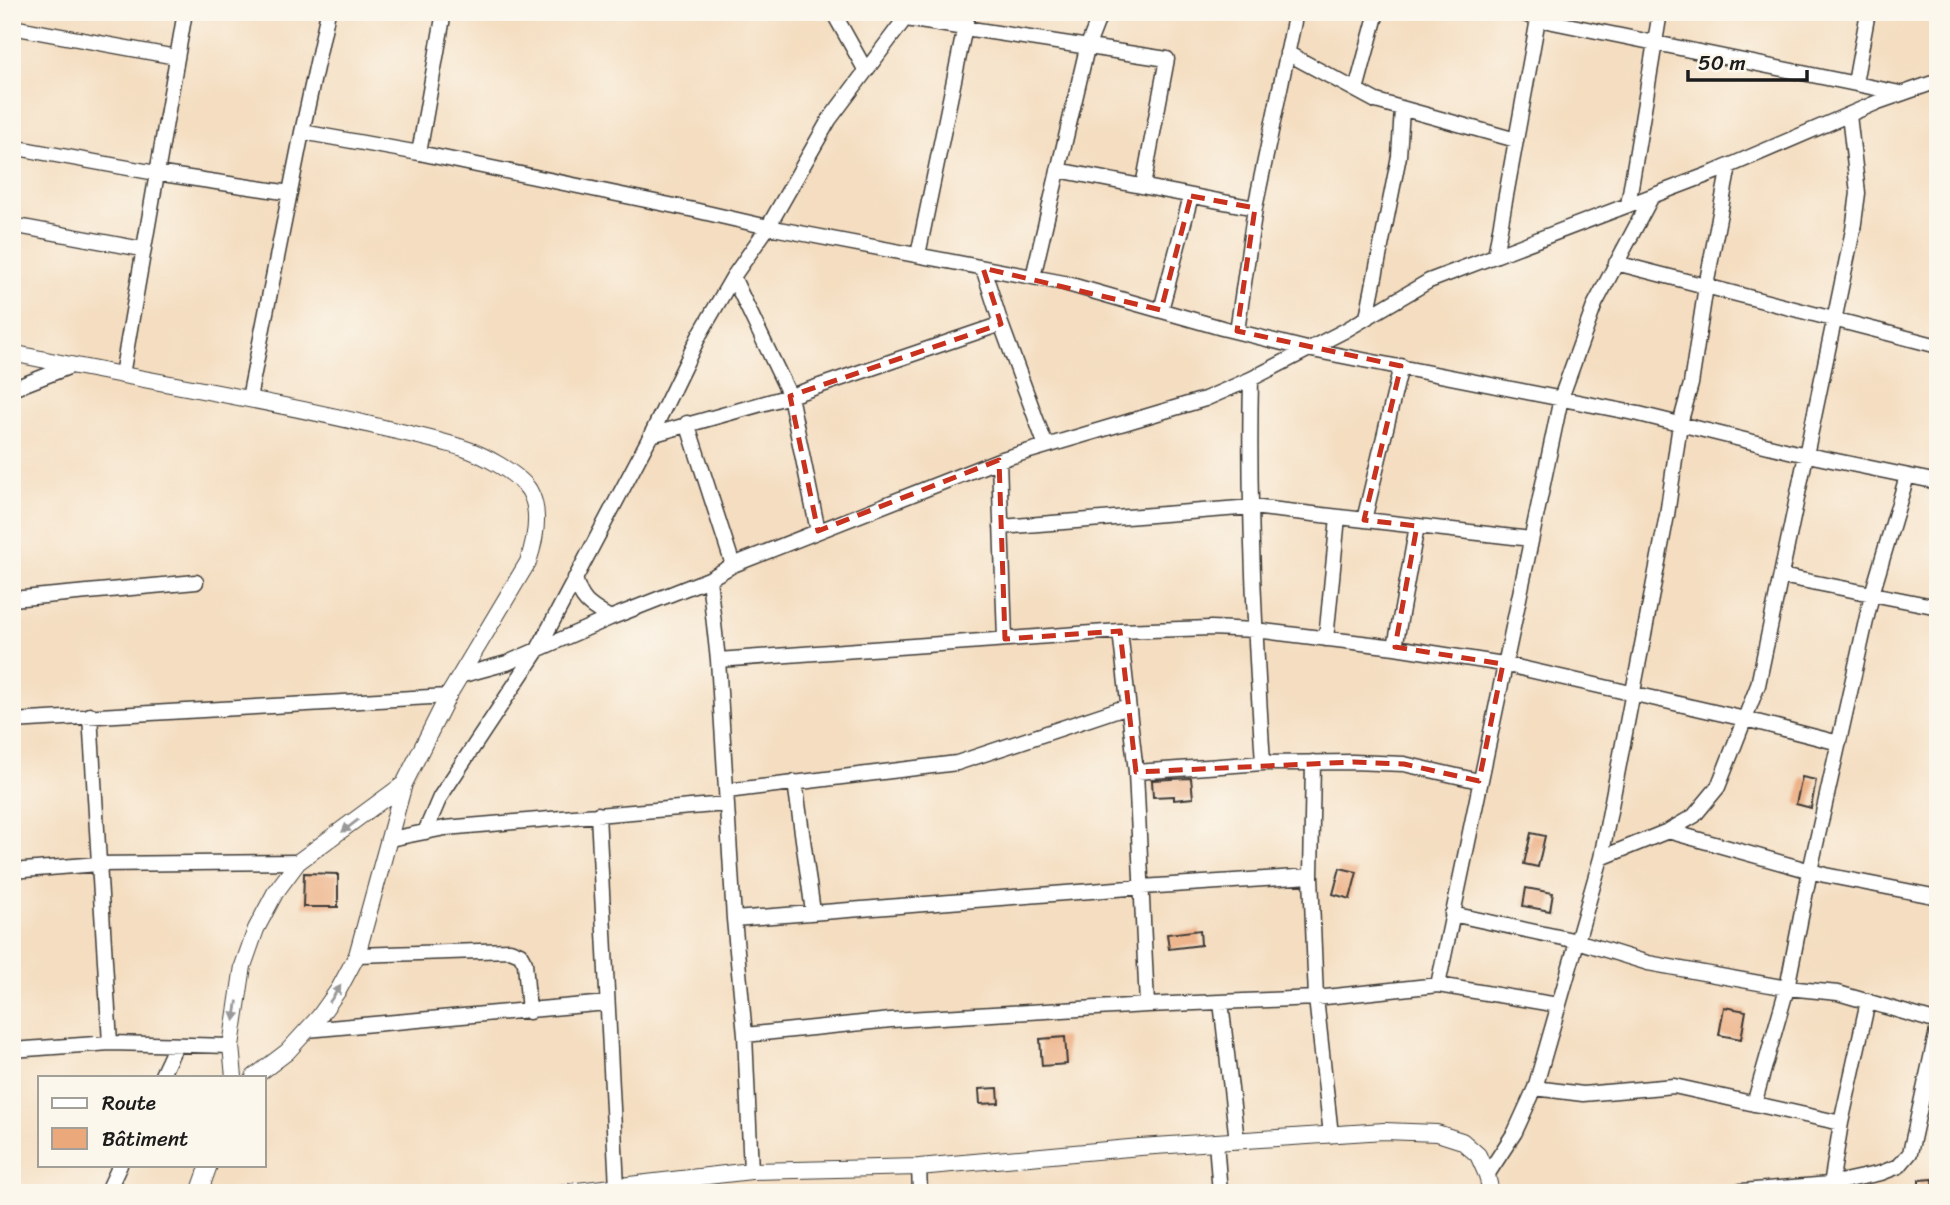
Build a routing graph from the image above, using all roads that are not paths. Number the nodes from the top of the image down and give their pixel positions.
1 (185, 12) edge
2 (328, 12) edge
3 (444, 12) edge
4 (833, 12) edge
5 (968, 12) edge
6 (1101, 12) edge
7 (1296, 12) edge
8 (1377, 12) edge
9 (1518, 12) edge
10 (1660, 12) edge
11 (1868, 12) edge
12 (908, 16) edge
13 (1538, 19) junction
14 (12, 27) edge
15 (965, 29) junction
16 (1654, 43) junction
17 (1087, 48) junction
18 (1287, 53) junction
19 (176, 57) junction
20 (866, 71) junction
21 (1938, 82) edge
22 (1856, 83) junction
23 (1356, 90) junction
24 (1903, 93) junction
25 (1402, 109) junction
26 (1849, 114) junction
27 (302, 132) junction
28 (1516, 140) junction
29 (12, 147) edge
30 (419, 153) junction
31 (1729, 166) junction
32 (1058, 170) junction
33 (156, 173) junction
34 (1143, 186) junction
35 (290, 193) junction
36 (1191, 196) junction
37 (1652, 196) junction
38 (1628, 205) junction
39 (1255, 208) junction
40 (12, 225) edge
41 (768, 227) junction
42 (142, 249) junction
43 (918, 255) junction
44 (1495, 256) junction
45 (1616, 263) junction
46 (983, 268) junction
47 (733, 277) junction
48 (1033, 277) junction
49 (1706, 286) junction
50 (1161, 310) junction
51 (1367, 317) junction
52 (1834, 320) junction
53 (1001, 324) junction
54 (1237, 331) junction
55 (1938, 346) edge
56 (1307, 349) junction
57 (12, 353) edge
58 (71, 366) junction
59 (1401, 366) junction
60 (122, 375) junction
61 (1251, 379) junction
62 (12, 389) edge
63 (790, 396) junction
64 (250, 398) junction
65 (1562, 398) junction
66 (688, 423) junction
67 (1680, 424) junction
68 (651, 435) junction
69 (1046, 446) junction
70 (1806, 454) junction
71 (999, 460) junction
72 (1907, 476) junction
73 (1938, 482) edge
74 (1252, 507) junction
75 (1338, 517) junction
76 (1364, 520) junction
77 (1417, 526) junction
78 (1001, 527) junction
79 (818, 531) junction
80 (1531, 539) junction
81 (733, 565) junction
82 (1781, 576) junction
83 (575, 578) junction
84 (709, 579) junction
85 (197, 582) dead end
86 (1872, 594) junction
87 (12, 599) edge
88 (1938, 607) edge
89 (610, 618) junction
90 (1255, 630) junction
91 (1121, 631) junction
92 (1005, 639) junction
93 (1326, 639) junction
94 (1395, 647) junction
95 (537, 651) junction
96 (718, 660) junction
97 (1503, 664) junction
98 (463, 675) junction
99 (1632, 694) junction
100 (448, 696) junction
101 (1128, 706) junction
102 (90, 715) junction
103 (1745, 719) junction
104 (12, 721) edge
105 (1839, 743) junction
106 (1312, 762) junction
107 (1263, 763) junction
108 (1136, 772) junction
109 (1479, 781) junction
110 (795, 782) junction
111 (404, 784) junction
112 (726, 797) junction
113 (598, 814) junction
114 (1668, 831) junction
115 (425, 832) junction
116 (390, 839) junction
117 (1601, 858) junction
118 (298, 862) junction
119 (98, 864) junction
120 (12, 871) edge
121 (1810, 871) junction
122 (1311, 876) junction
123 (1142, 887) junction
124 (1938, 897) edge
125 (813, 912) junction
126 (1452, 914) junction
127 (734, 919) junction
128 (1577, 941) junction
129 (357, 955) junction
130 (1437, 985) junction
131 (1787, 988) junction
132 (1316, 998) junction
133 (1868, 1001) junction
134 (1221, 1002) junction
135 (607, 1003) junction
136 (1147, 1004) junction
137 (1558, 1005) junction
138 (529, 1012) junction
139 (1938, 1023) edge
140 (307, 1030) junction
141 (745, 1035) junction
142 (110, 1043) junction
143 (176, 1045) junction
144 (231, 1046) junction
145 (12, 1050) edge
146 (161, 1076) edge
147 (234, 1076) edge
148 (255, 1076) edge
149 (1535, 1088) junction
150 (1754, 1104) junction
151 (1840, 1123) junction
152 (1331, 1135) junction
153 (1237, 1141) junction
154 (1216, 1142) junction
155 (120, 1166) edge
156 (209, 1166) edge
157 (919, 1167) junction
158 (751, 1171) junction
159 (1487, 1175) junction
160 (617, 1187) junction
161 (1830, 1188) edge
162 (107, 1193) edge
163 (199, 1193) edge
164 (560, 1193) edge
165 (920, 1193) edge
166 (1220, 1193) edge
167 (1491, 1193) edge
168 (1718, 1193) edge

1 - 19 street
2 - 27 street
3 - 30 street
4 - 20 street
5 - 15 street
6 - 17 street
7 - 18 street
8 - 23 street
9 - 13 street
10 - 16 street
11 - 22 street
12 - 15 street
12 - 20 street
13 - 16 street
13 - 28 street
14 - 19 street
15 - 17 street
15 - 43 street
16 - 22 street
16 - 38 street
17 - 32 street
17 - 34 street
18 - 23 street
18 - 39 street
19 - 33 street
20 - 41 street
21 - 24 street
22 - 24 street
23 - 25 street
24 - 26 street
25 - 28 street
25 - 51 street
26 - 31 street
26 - 52 street
27 - 30 street
27 - 35 street
28 - 44 street
29 - 33 street
30 - 41 street
31 - 37 street
31 - 49 street
32 - 34 street
32 - 48 street
33 - 35 street
33 - 42 street
34 - 36 street
35 - 64 street
36 - 39 street
36 - 50 street
37 - 38 street
37 - 45 street
38 - 44 street
39 - 54 street
40 - 42 street
41 - 43 street
41 - 47 street
42 - 60 street
43 - 46 street
44 - 51 street
45 - 49 street
45 - 65 street
46 - 48 street
46 - 53 street
47 - 63 street
47 - 68 street
48 - 50 street
49 - 52 street
49 - 67 street
50 - 54 street
51 - 56 street
52 - 55 street
52 - 70 street
53 - 63 street
53 - 69 street
54 - 56 street
56 - 59 street
56 - 61 street
57 - 58 street
58 - 60 street
58 - 62 street
59 - 65 street
59 - 76 street
60 - 64 street
61 - 69 street
61 - 74 street
63 - 66 street
63 - 79 street
64 - 98 street
65 - 67 street
65 - 80 street
66 - 68 street
66 - 81 street
67 - 70 street
67 - 99 street
68 - 83 street
69 - 71 street
70 - 72 street
70 - 82 street
71 - 78 street
71 - 79 street
72 - 73 street
72 - 86 street
74 - 75 street
74 - 78 street
74 - 90 street
75 - 76 street
75 - 93 street
76 - 77 street
77 - 80 street
77 - 94 street
78 - 92 street
79 - 81 street
80 - 97 street
81 - 84 street
82 - 86 street
82 - 103 street
83 - 89 street
83 - 95 street
84 - 89 street
84 - 96 street
85 - 87 street
86 - 88 street
86 - 105 street
89 - 95 street
90 - 91 street
90 - 93 street
90 - 107 street
91 - 92 street
91 - 101 street
92 - 96 street
93 - 94 street
94 - 97 street
95 - 98 street
95 - 115 street
96 - 112 street
97 - 99 street
97 - 109 street
98 - 100 street
99 - 103 street
99 - 117 street
100 - 102 street
100 - 111 street
101 - 108 street
101 - 110 street
102 - 104 street
102 - 119 street
103 - 105 street
103 - 114 street
105 - 121 street
106 - 107 street
106 - 109 street
106 - 122 street
107 - 108 street
108 - 123 street
109 - 126 street
110 - 112 street
110 - 125 street
111 - 116 street
111 -> 118 street
112 - 113 street
112 - 127 street
113 - 115 street
113 - 135 street
114 - 117 street
114 - 121 street
115 - 116 street
116 - 129 street
117 - 128 street
118 - 119 street
118 -> 144 street
119 - 120 street
119 - 142 street
121 - 124 street
121 - 131 street
122 - 123 street
122 - 132 street
123 - 125 street
123 - 136 street
125 - 127 street
126 - 128 street
126 - 130 street
127 - 141 street
128 - 131 street
128 - 137 street
129 - 138 street
140 -> 129 street
130 - 132 street
130 - 137 street
131 - 133 street
131 - 150 street
132 - 134 street
132 - 152 street
133 - 139 street
133 - 151 street
134 - 136 street
134 - 153 street
135 - 138 street
135 - 160 street
136 - 141 street
137 - 149 street
138 - 140 street
139 - 161 street
140 - 148 street
141 - 158 street
142 - 143 street
142 - 145 street
143 - 144 street
143 - 146 street
144 - 147 street
149 - 150 street
149 - 159 street
150 - 151 street
151 - 161 street
152 - 153 street
152 - 159 street
153 - 154 street
154 - 157 street
154 - 166 street
155 - 162 street
156 - 163 street
157 - 158 street
157 - 165 street
158 - 160 street
159 - 167 street
160 - 164 street
161 - 168 street

